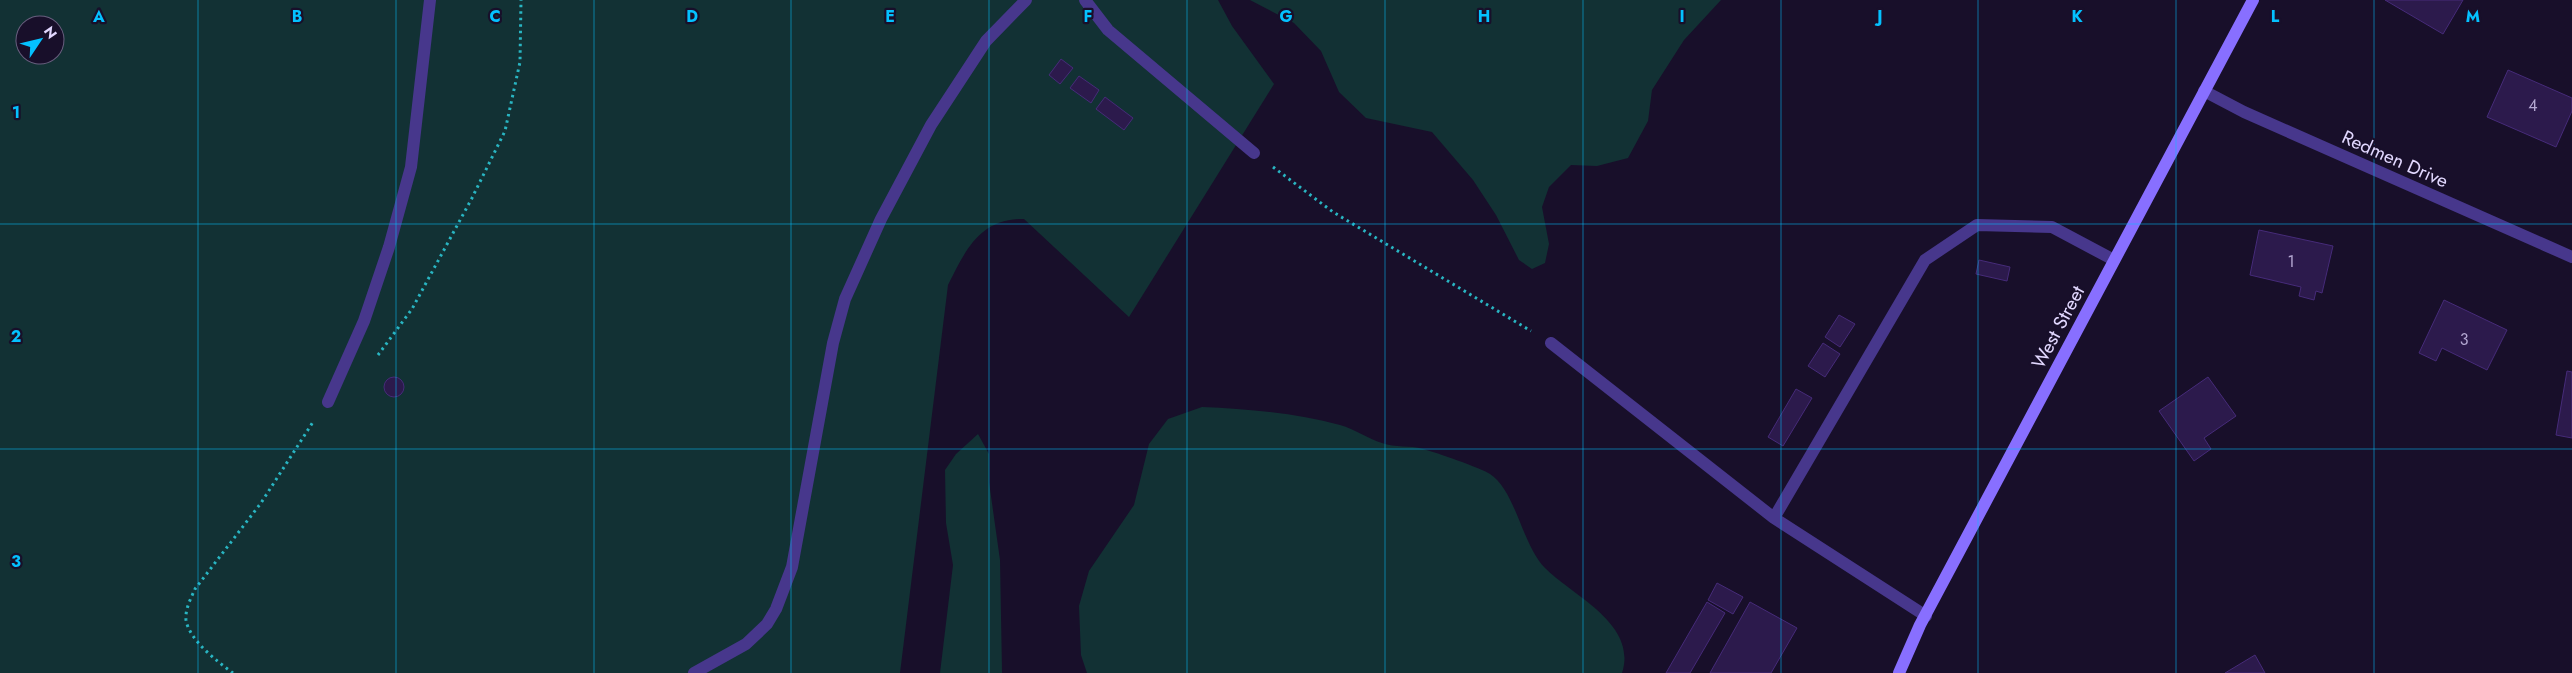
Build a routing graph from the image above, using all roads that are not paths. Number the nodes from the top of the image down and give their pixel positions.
1 (430, 0) edge
2 (1026, 0) edge
3 (1085, 0) edge
4 (2253, 0) edge
5 (2204, 91) junction
6 (1254, 153) road end
7 (2572, 257) edge
8 (2114, 260) junction
9 (1551, 342) road end
10 (328, 402) dead end
11 (1774, 518) junction
12 (1926, 616) junction
13 (694, 673) edge
14 (1899, 673) edge

1 - 10 street
2 - 13 street
3 - 6 street
4 - 5 street, West Street
5 - 7 street, Redmen Drive
5 - 8 street, West Street
8 - 11 street
8 - 12 street, West Street
9 - 11 street
11 - 12 street
12 - 14 street, West Street

